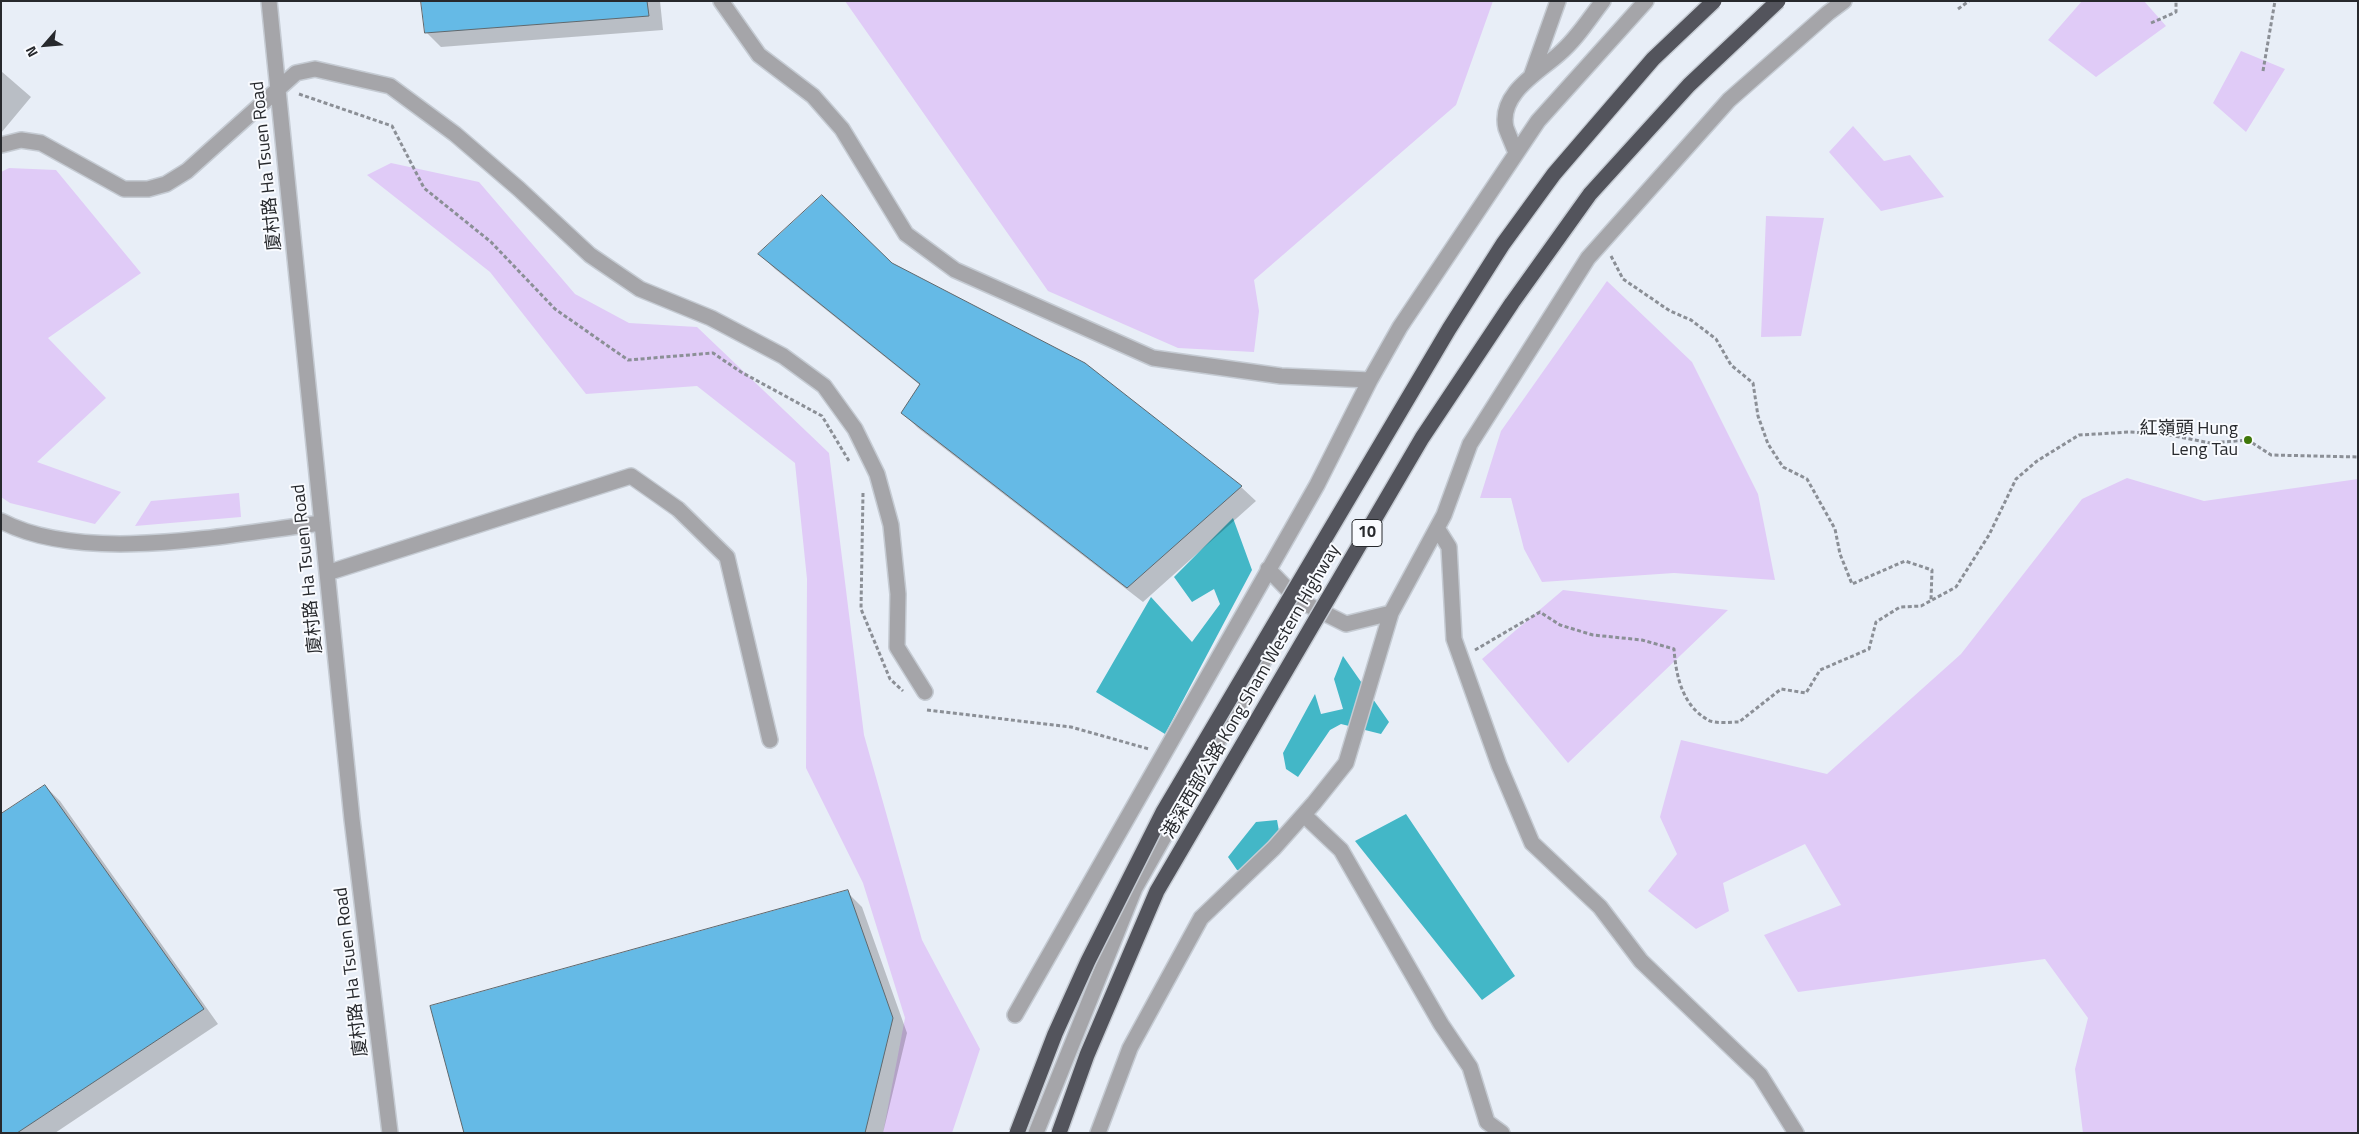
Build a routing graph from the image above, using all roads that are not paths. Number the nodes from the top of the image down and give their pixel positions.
1 (269, 1) edge
2 (720, 1) edge
3 (1558, 1) edge
4 (1603, 1) edge
5 (1646, 1) edge
6 (1714, 1) edge
7 (1778, 1) edge
8 (1844, 1) edge
9 (1532, 74) junction
10 (278, 90) junction
11 (1, 146) edge
12 (1516, 153) junction
13 (1370, 380) junction
14 (1, 521) edge
15 (322, 523) junction
16 (1437, 528) junction
17 (1268, 570) junction
18 (327, 573) junction
19 (1298, 600) junction
20 (1391, 613) junction
21 (918, 695) road end
22 (770, 740) dead end
23 (1304, 815) junction
24 (1014, 1015) dead end
25 (390, 1133) edge
26 (1017, 1133) edge
27 (1036, 1133) edge
28 (1058, 1133) edge
29 (1098, 1133) edge
30 (1502, 1133) edge
31 (1796, 1133) edge

1 - 10 street, 廈村路 Ha Tsuen Road
2 - 13 street
3 - 9 street
4 - 9 street
5 - 12 street
6 - 26 highway, 港深西部公路 Kong Sham Western Highway / 10, bridge
7 - 28 highway, 港深西部公路 Kong Sham Western Highway / 10, bridge
8 - 16 street
9 - 12 street
10 - 11 street
10 - 15 street, 廈村路 Ha Tsuen Road
10 - 21 street
12 - 13 street
13 - 17 street
14 - 15 street
15 - 18 street, 廈村路 Ha Tsuen Road
16 - 20 street
16 - 31 street
17 - 19 street
17 - 24 street
18 - 22 street
18 - 25 street, 廈村路 Ha Tsuen Road
19 - 20 street
19 - 27 street
20 - 23 street
23 - 29 street
23 - 30 street

